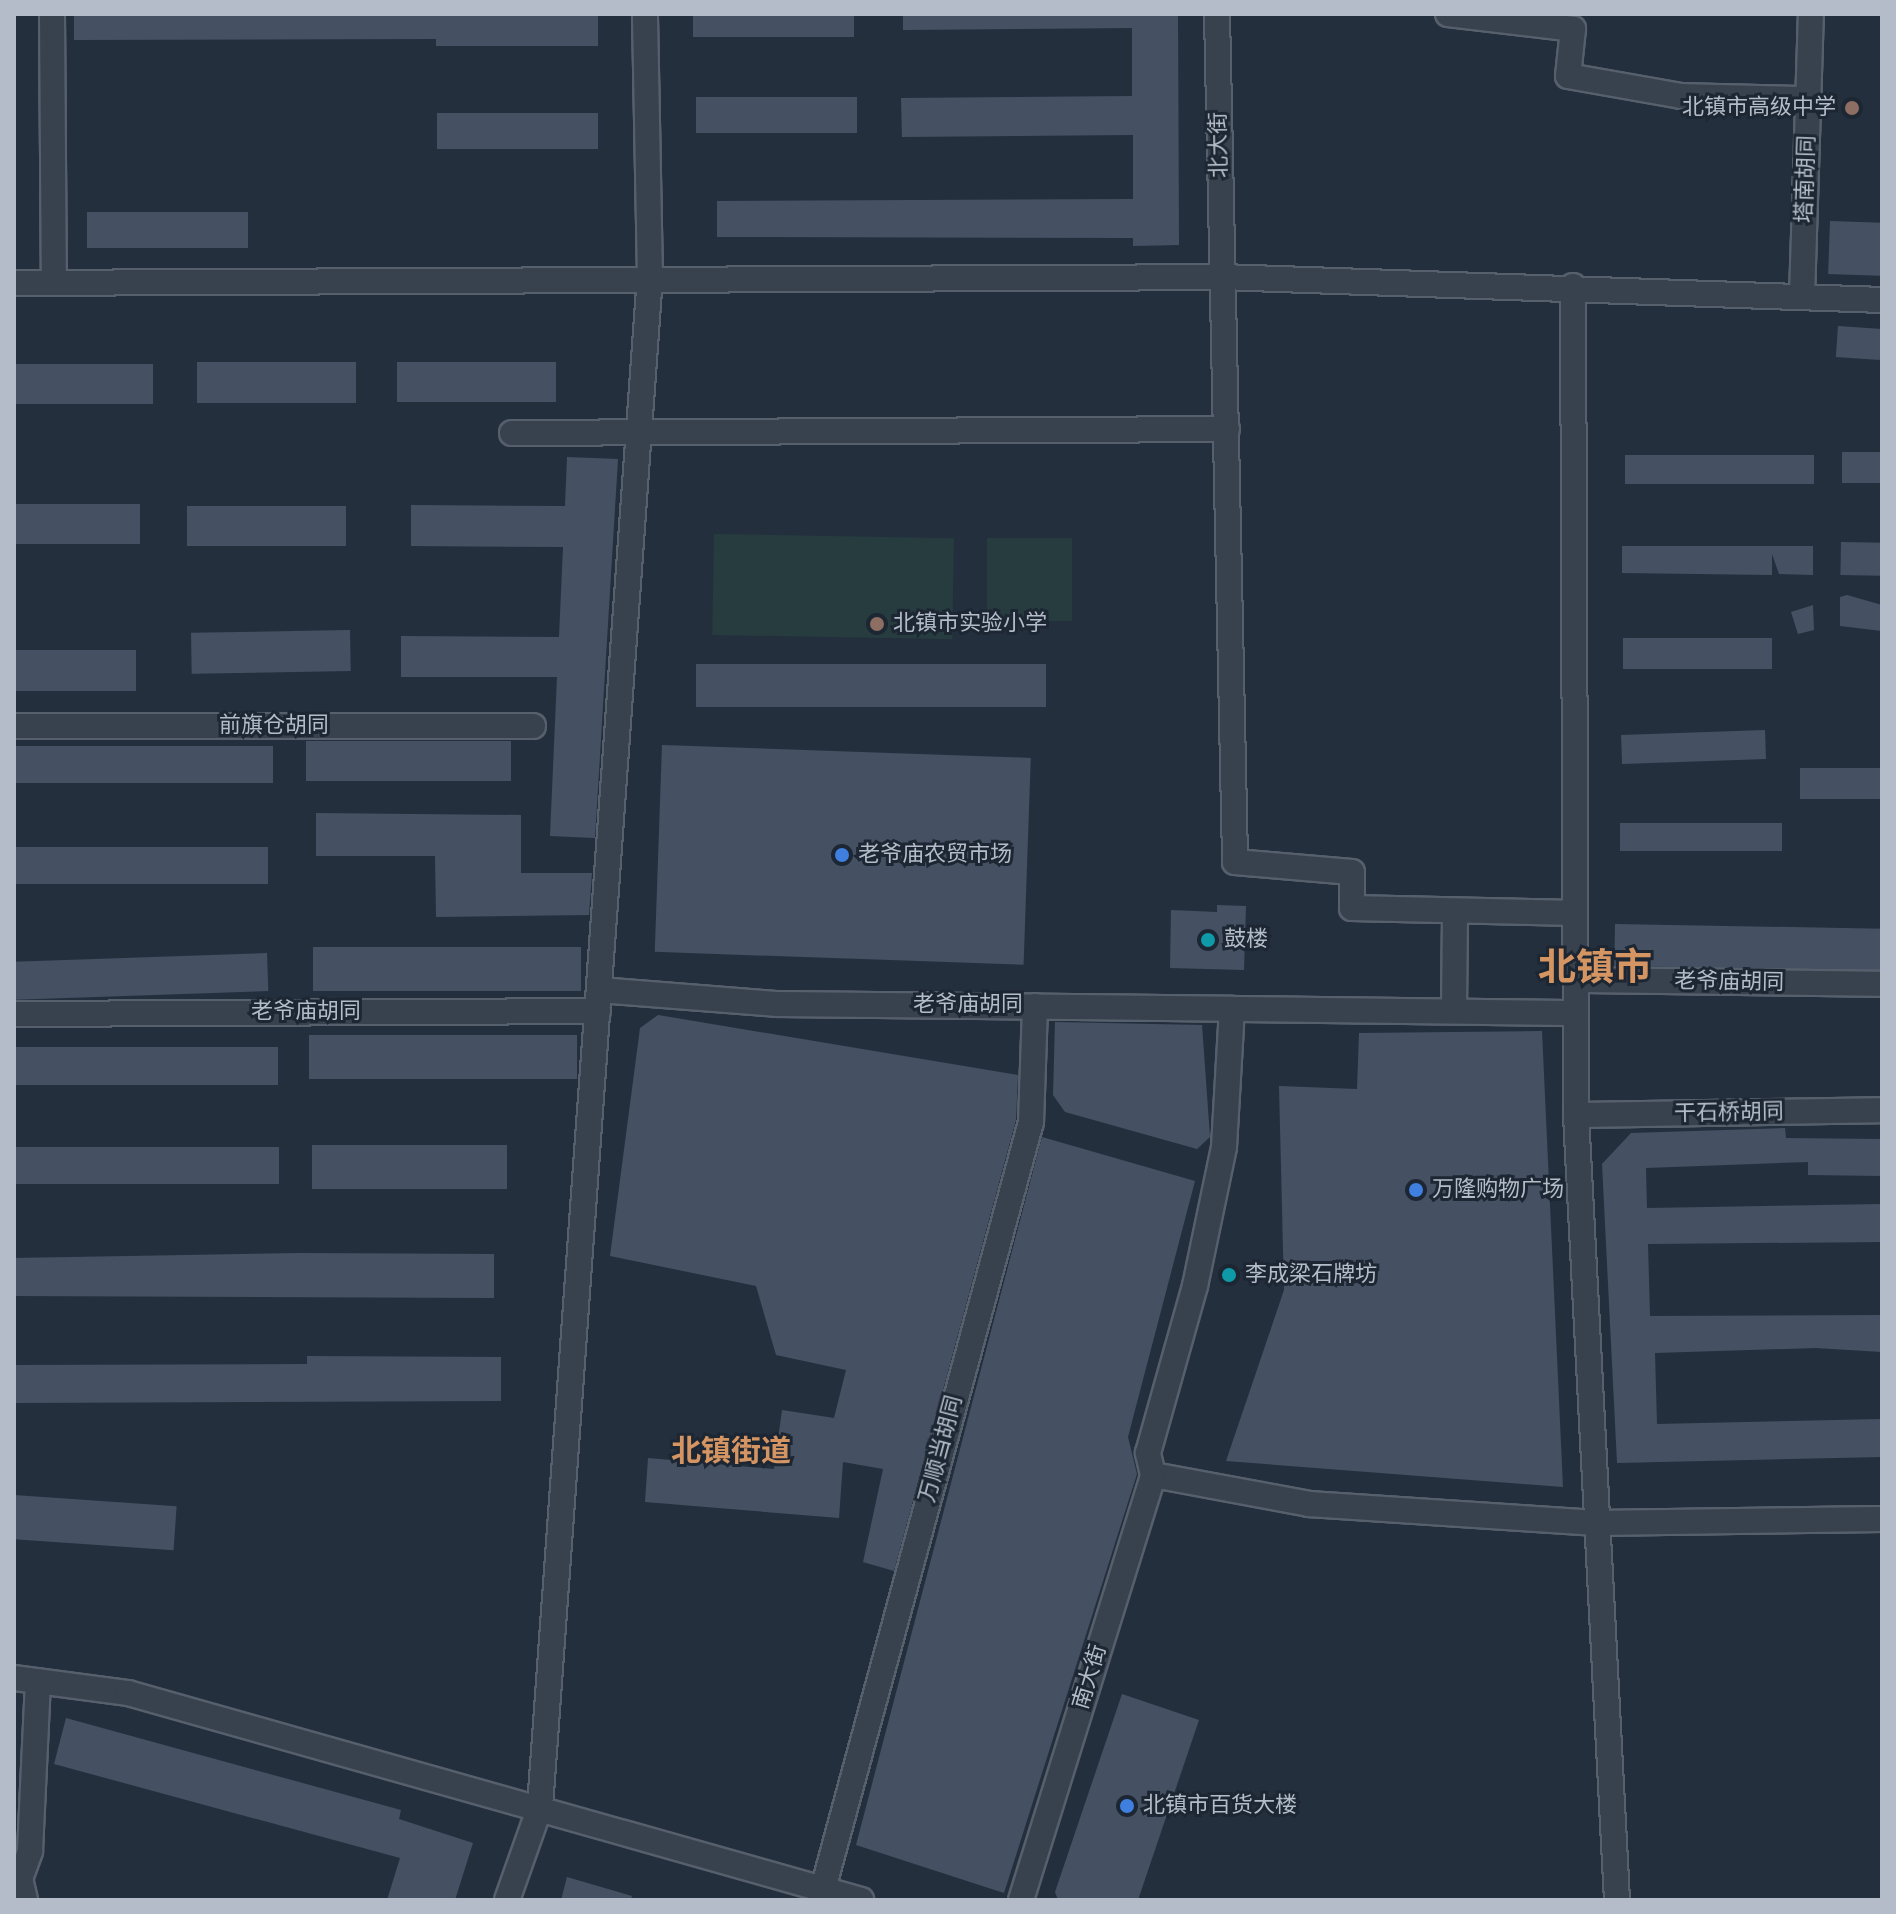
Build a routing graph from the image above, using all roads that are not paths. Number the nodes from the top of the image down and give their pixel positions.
1 (52, 14) edge
2 (645, 14) edge
3 (1217, 14) edge
4 (1448, 14) edge
5 (1811, 14) edge
6 (1808, 99) junction
7 (650, 277) junction
8 (1221, 277) junction
9 (54, 282) junction
10 (14, 283) edge
11 (1573, 286) junction
12 (1802, 297) junction
13 (1882, 300) edge
14 (1227, 429) junction
15 (512, 433) dead end
16 (639, 436) junction
17 (14, 726) edge
18 (533, 726) dead end
19 (1575, 913) junction
20 (1455, 914) junction
21 (1576, 980) junction
22 (1882, 984) edge
23 (598, 1000) junction
24 (1042, 1006) junction
25 (1232, 1009) junction
26 (1454, 1010) junction
27 (1576, 1013) junction
28 (14, 1014) edge
29 (1882, 1110) edge
30 (1576, 1115) junction
31 (1150, 1464) junction
32 (1882, 1519) edge
33 (1596, 1523) junction
34 (26, 1680) edge
35 (540, 1807) junction
36 (19, 1886) edge
37 (822, 1894) edge
38 (507, 1900) edge
39 (861, 1900) edge
40 (1021, 1900) edge
41 (1617, 1900) edge

1 - 9 street
2 - 7 street
3 - 8 street, 北大街
4 - 6 street
5 - 6 street, 塔南胡同
6 - 12 street, 塔南胡同
7 - 8 street
7 - 9 street
7 - 16 street
8 - 11 street
8 - 14 street, 北大街
9 - 10 street
11 - 12 street
11 - 19 street
12 - 13 street
14 - 16 street
14 - 20 street, 北大街
15 - 16 street
16 - 23 street
17 - 18 street, 前旗仓胡同
19 - 20 street
19 - 21 street
20 - 26 street
21 - 22 street, 老爷庙胡同
21 - 27 street
23 - 24 street, 老爷庙胡同
23 - 28 street, 老爷庙胡同
23 - 35 street
24 - 25 street, 老爷庙胡同
24 - 37 street, 万顺当胡同
25 - 26 street, 老爷庙胡同
25 - 31 street, 南大街
26 - 27 street, 老爷庙胡同
27 - 30 street
29 - 30 street, 干石桥胡同
30 - 33 street
31 - 33 street
31 - 40 street, 南大街
32 - 33 street
33 - 41 street
34 - 35 street
34 - 36 street
35 - 37 street
35 - 38 street
37 - 39 street

